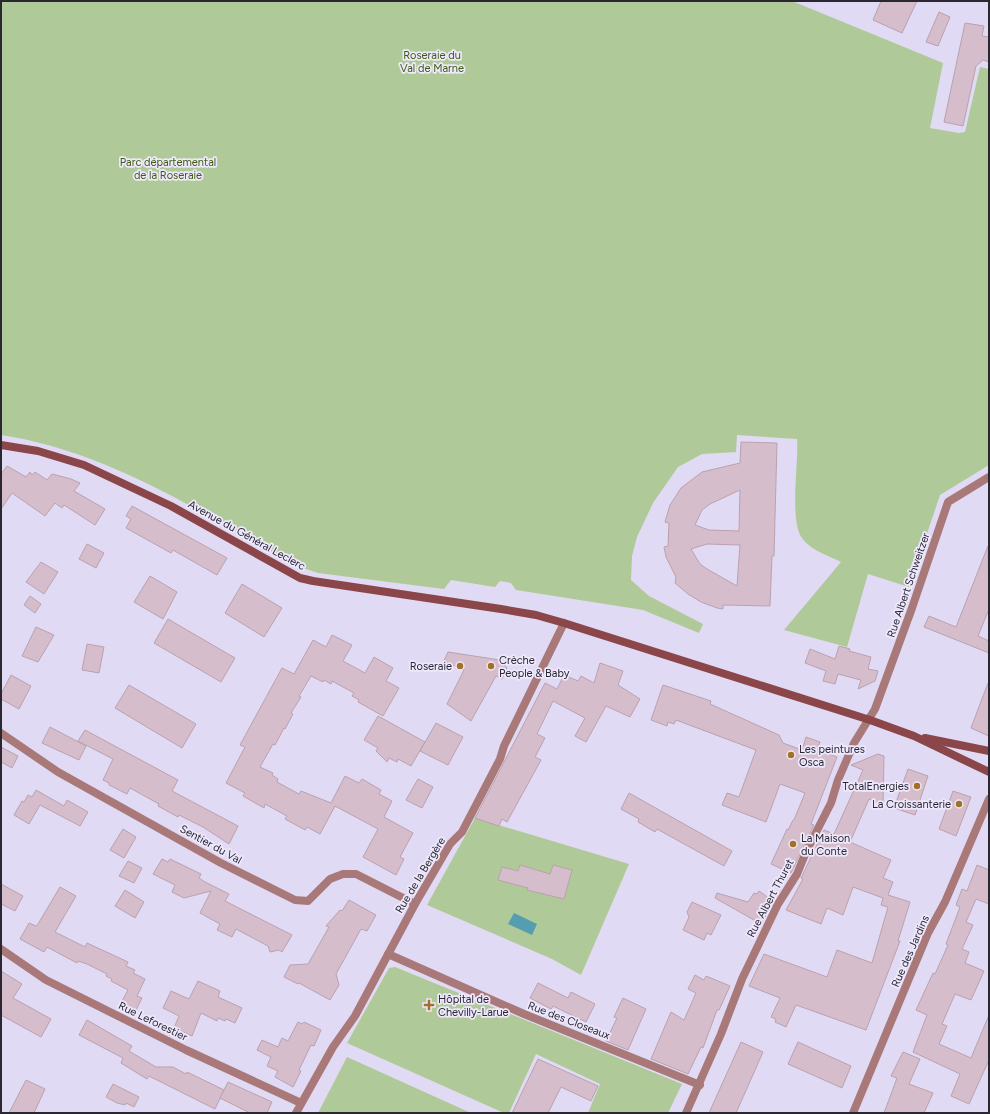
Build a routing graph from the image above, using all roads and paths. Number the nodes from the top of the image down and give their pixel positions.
1 (1, 445) edge
2 (989, 477) edge
3 (564, 623) junction
4 (870, 720) junction
5 (1, 733) edge
6 (914, 736) junction
7 (989, 751) edge
8 (989, 772) edge
9 (989, 798) edge
10 (415, 904) junction
11 (1, 949) edge
12 (388, 954) junction
13 (700, 1085) junction
14 (301, 1103) junction
15 (296, 1113) edge
16 (686, 1113) edge
17 (853, 1113) edge

1 - 3 main road, Avenue du Général Leclerc
2 - 4 street, Rue Albert Schweitzer
3 - 4 main road, Avenue du Général Leclerc
3 - 10 street, Rue de la Bergère
4 - 6 main road, Avenue du Général Leclerc
4 - 13 street, Rue Albert Thuret
5 - 10 street, Sentier du Val
6 - 7 main road
6 - 8 main road
9 - 17 street, Rue des Jardins
10 - 12 street, Rue de la Bergère
11 - 14 street, Rue Leforestier
12 - 13 street, Rue des Closeaux
12 - 14 street, Rue de la Bergère
13 - 16 street, Rue Albert Thuret
14 - 15 street, Rue de la Bergère

